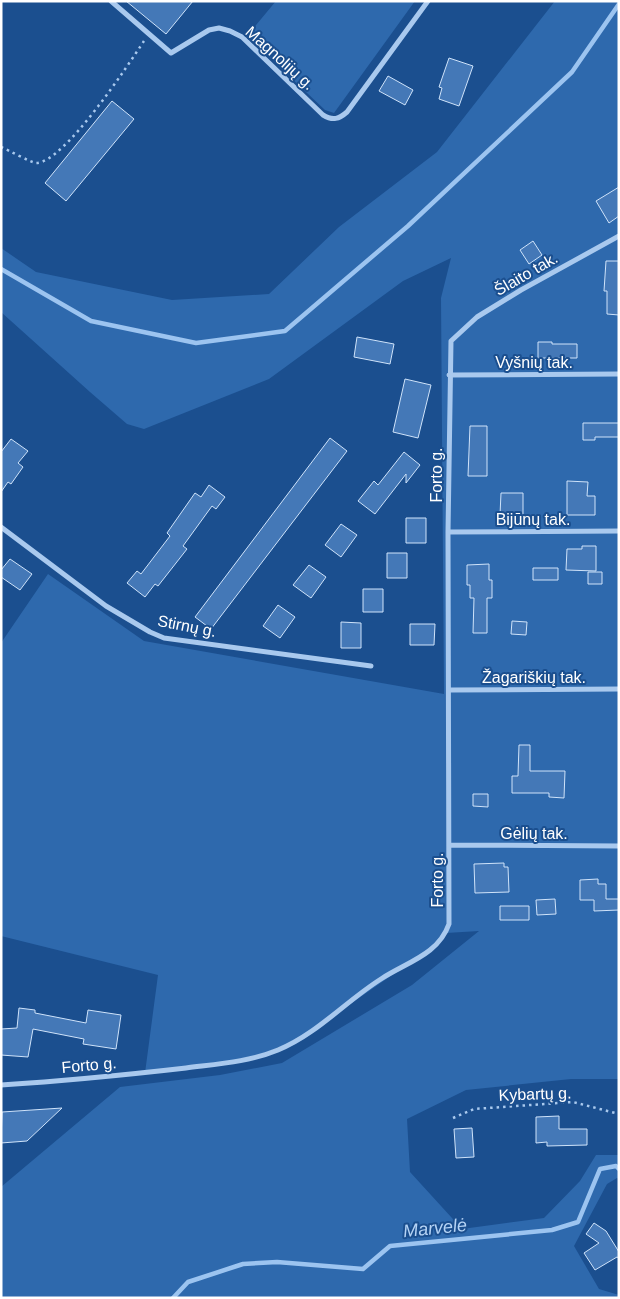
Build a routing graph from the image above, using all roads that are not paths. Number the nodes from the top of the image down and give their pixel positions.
1 (111, 1) edge
2 (428, 1) edge
3 (619, 236) edge
4 (450, 341) joint
5 (619, 374) edge
6 (449, 376) junction
7 (1, 528) edge
8 (619, 531) edge
9 (448, 532) junction
10 (370, 666) dead end
11 (619, 689) edge
12 (450, 690) junction
13 (450, 845) junction
14 (619, 846) edge
15 (1, 1085) edge

1 - 2 street, Magnolijų g.
3 - 4 street, Šlaito tak.
4 - 6 street, Forto g.
5 - 6 street, Vyšnių tak.
6 - 9 street, Forto g.
7 - 10 street, Stirnų g.
8 - 9 street, Bijūnų tak.
9 - 12 street, Forto g.
11 - 12 street, Žagariškių tak.
12 - 13 street, Forto g.
13 - 14 street, Gėlių tak.
13 - 15 street, Forto g.

